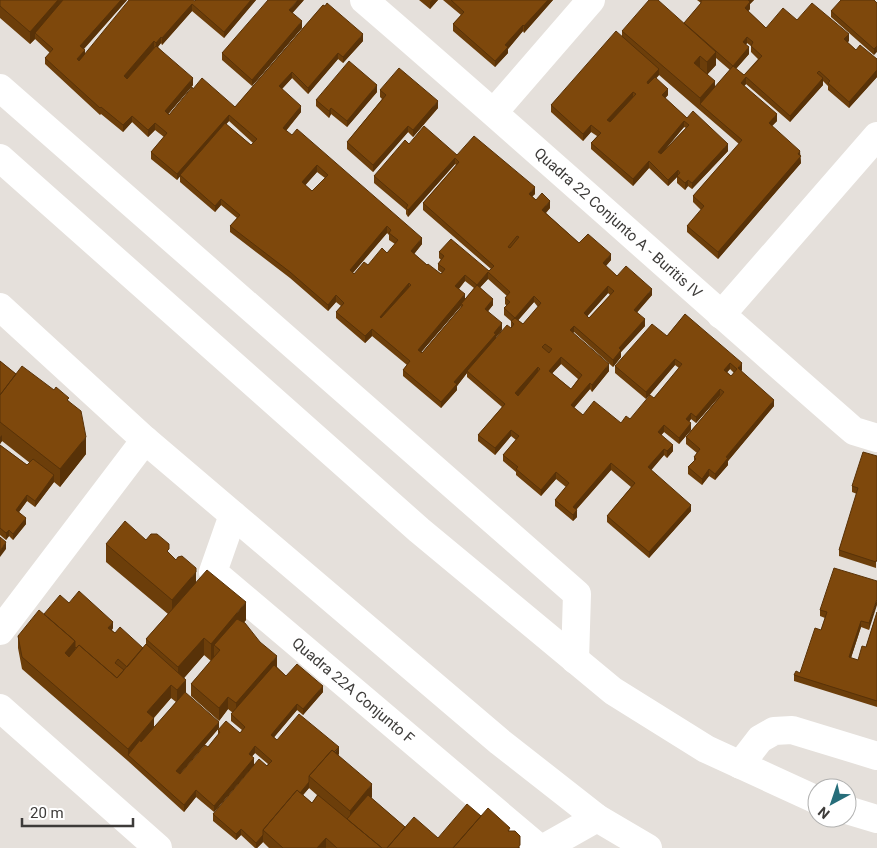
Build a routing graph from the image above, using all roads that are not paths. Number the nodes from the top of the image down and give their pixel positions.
1 (364, 0) edge
2 (591, 0) edge
3 (0, 88) edge
4 (494, 112) junction
5 (877, 136) edge
6 (0, 158) edge
7 (0, 307) edge
8 (722, 315) junction
9 (877, 438) edge
10 (145, 440) junction
11 (233, 515) junction
12 (0, 631) edge
13 (574, 660) junction
14 (0, 708) edge
15 (877, 756) edge
16 (740, 765) junction
17 (807, 795) edge
18 (857, 813) edge
19 (597, 818) junction
20 (877, 819) edge
21 (158, 848) edge
22 (539, 848) edge
23 (544, 848) edge
24 (648, 848) edge

1 - 4 street, Quadra 22 Conjunto A - Buritis IV
2 - 4 street
3 - 13 street
4 - 8 street, Quadra 22 Conjunto A - Buritis IV
5 - 8 street
6 - 13 street
7 - 10 street
8 - 9 street, Quadra 22 Conjunto A - Buritis IV
10 - 11 street
10 - 12 street
11 - 19 street
11 - 22 street, Quadra 22A Conjunto F
13 - 16 street
14 - 21 street
15 - 16 street
16 - 17 street
18 - 20 street
19 - 23 street
19 - 24 street

